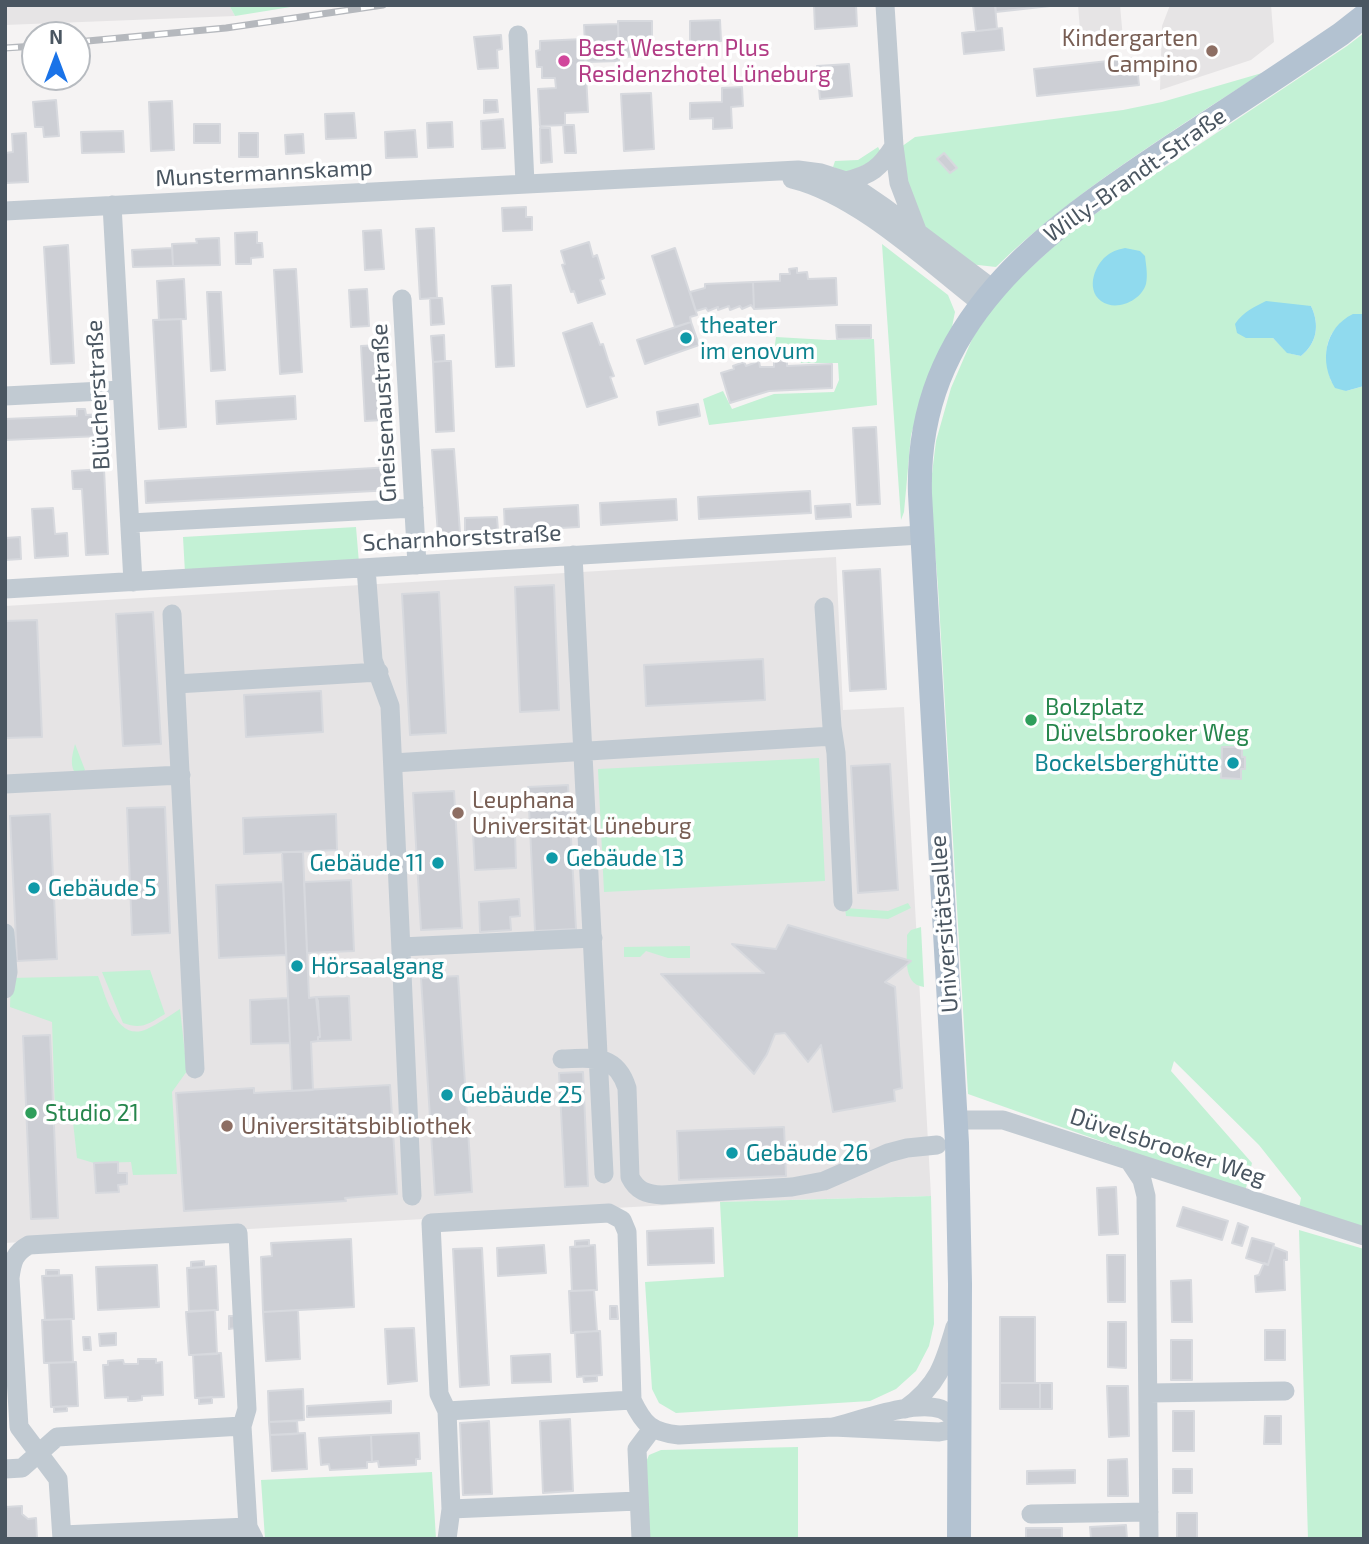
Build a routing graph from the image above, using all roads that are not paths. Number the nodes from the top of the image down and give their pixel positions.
1 (885, 5) edge
2 (1364, 16) edge
3 (518, 35) dead end
4 (894, 146) junction
5 (757, 172) junction
6 (846, 181) junction
7 (525, 183) junction
8 (899, 183) junction
9 (112, 205) junction
10 (5, 211) edge
11 (879, 214) junction
12 (919, 233) junction
13 (987, 296) junction
14 (402, 299) dead end
15 (122, 390) junction
16 (5, 396) edge
17 (414, 508) junction
18 (130, 523) junction
19 (921, 535) junction
20 (573, 555) junction
21 (417, 565) junction
22 (366, 568) junction
23 (133, 582) junction
24 (5, 589) edge
25 (824, 607) dead end
26 (172, 614) dead end
27 (379, 672) junction
28 (176, 684) junction
29 (833, 736) junction
30 (583, 752) junction
31 (393, 763) junction
32 (181, 775) junction
33 (5, 784) edge
34 (843, 902) dead end
35 (5, 933) edge
36 (593, 938) junction
37 (401, 947) junction
38 (5, 989) edge
39 (599, 1058) junction
40 (562, 1059) dead end
41 (195, 1069) dead end
42 (956, 1120) junction
43 (937, 1145) dead end
44 (1130, 1162) junction
45 (604, 1174) dead end
46 (636, 1188) junction
47 (412, 1196) dead end
48 (622, 1220) junction
49 (1364, 1236) edge
50 (960, 1313) junction
51 (1285, 1391) dead end
52 (1149, 1394) junction
53 (632, 1401) junction
54 (447, 1411) junction
55 (902, 1411) junction
56 (242, 1426) junction
57 (833, 1427) junction
58 (960, 1428) junction
59 (652, 1429) junction
60 (39, 1453) junction
61 (5, 1469) edge
62 (638, 1501) junction
63 (452, 1509) junction
64 (1149, 1511) junction
65 (1031, 1514) dead end
66 (251, 1533) edge
67 (62, 1537) edge
68 (447, 1539) edge
69 (641, 1539) edge
70 (959, 1539) edge
71 (1149, 1539) edge

1 - 4 street
2 - 13 main road, Willy-Brandt-Straße
3 - 7 street
4 - 6 street
4 - 8 street
4 - 11 street
5 - 6 street, Munstermannskamp
5 - 7 street, Munstermannskamp
5 - 11 street, Munstermannskamp
6 - 11 street, Munstermannskamp
7 - 9 street, Munstermannskamp
8 - 11 street
8 - 12 street
9 - 10 street, Munstermannskamp
9 - 15 street, Blücherstraße
11 - 12 street, Munstermannskamp
11 - 13 street, Munstermannskamp
12 - 13 street, Munstermannskamp
13 - 19 main road, Willy-Brandt-Straße
14 - 17 street, Gneisenaustraße
15 - 16 street
15 - 18 street, Blücherstraße
17 - 18 street, Scharnhorststraße
17 - 21 street, Gneisenaustraße
18 - 23 street, Blücherstraße
19 - 20 street, Scharnhorststraße
19 - 42 main road, Universitätsallee
20 - 21 street, Scharnhorststraße
20 - 30 street
21 - 22 street, Scharnhorststraße
22 - 23 street, Scharnhorststraße
22 - 27 street
23 - 24 street, Scharnhorststraße
25 - 29 street
26 - 28 street
27 - 28 street
27 - 31 street
28 - 32 street
29 - 30 street
29 - 34 street
30 - 31 street
30 - 36 street
31 - 37 street
32 - 33 street
32 - 41 street
35 - 38 street
36 - 37 street
36 - 39 street
37 - 47 street
39 - 40 street
39 - 45 street
39 - 46 street
42 - 44 street, Düvelsbrooker Weg
42 - 50 main road, Universitätsallee
43 - 46 street
44 - 49 street, Düvelsbrooker Weg
44 - 52 street
46 - 48 street
48 - 53 street
48 - 54 street
50 - 55 street, Universitätsallee
50 - 58 main road, Universitätsallee
51 - 52 street
52 - 64 street
53 - 54 street
53 - 59 street
54 - 63 street
55 - 57 street
55 - 58 street
56 - 60 street
56 - 60 street
56 - 66 street
57 - 58 street
57 - 59 street
58 - 70 main road, Universitätsallee
59 - 62 street
60 - 61 street
60 - 67 street
62 - 63 street
62 - 69 street
63 - 68 street
64 - 65 street
64 - 71 street
66 - 67 street

